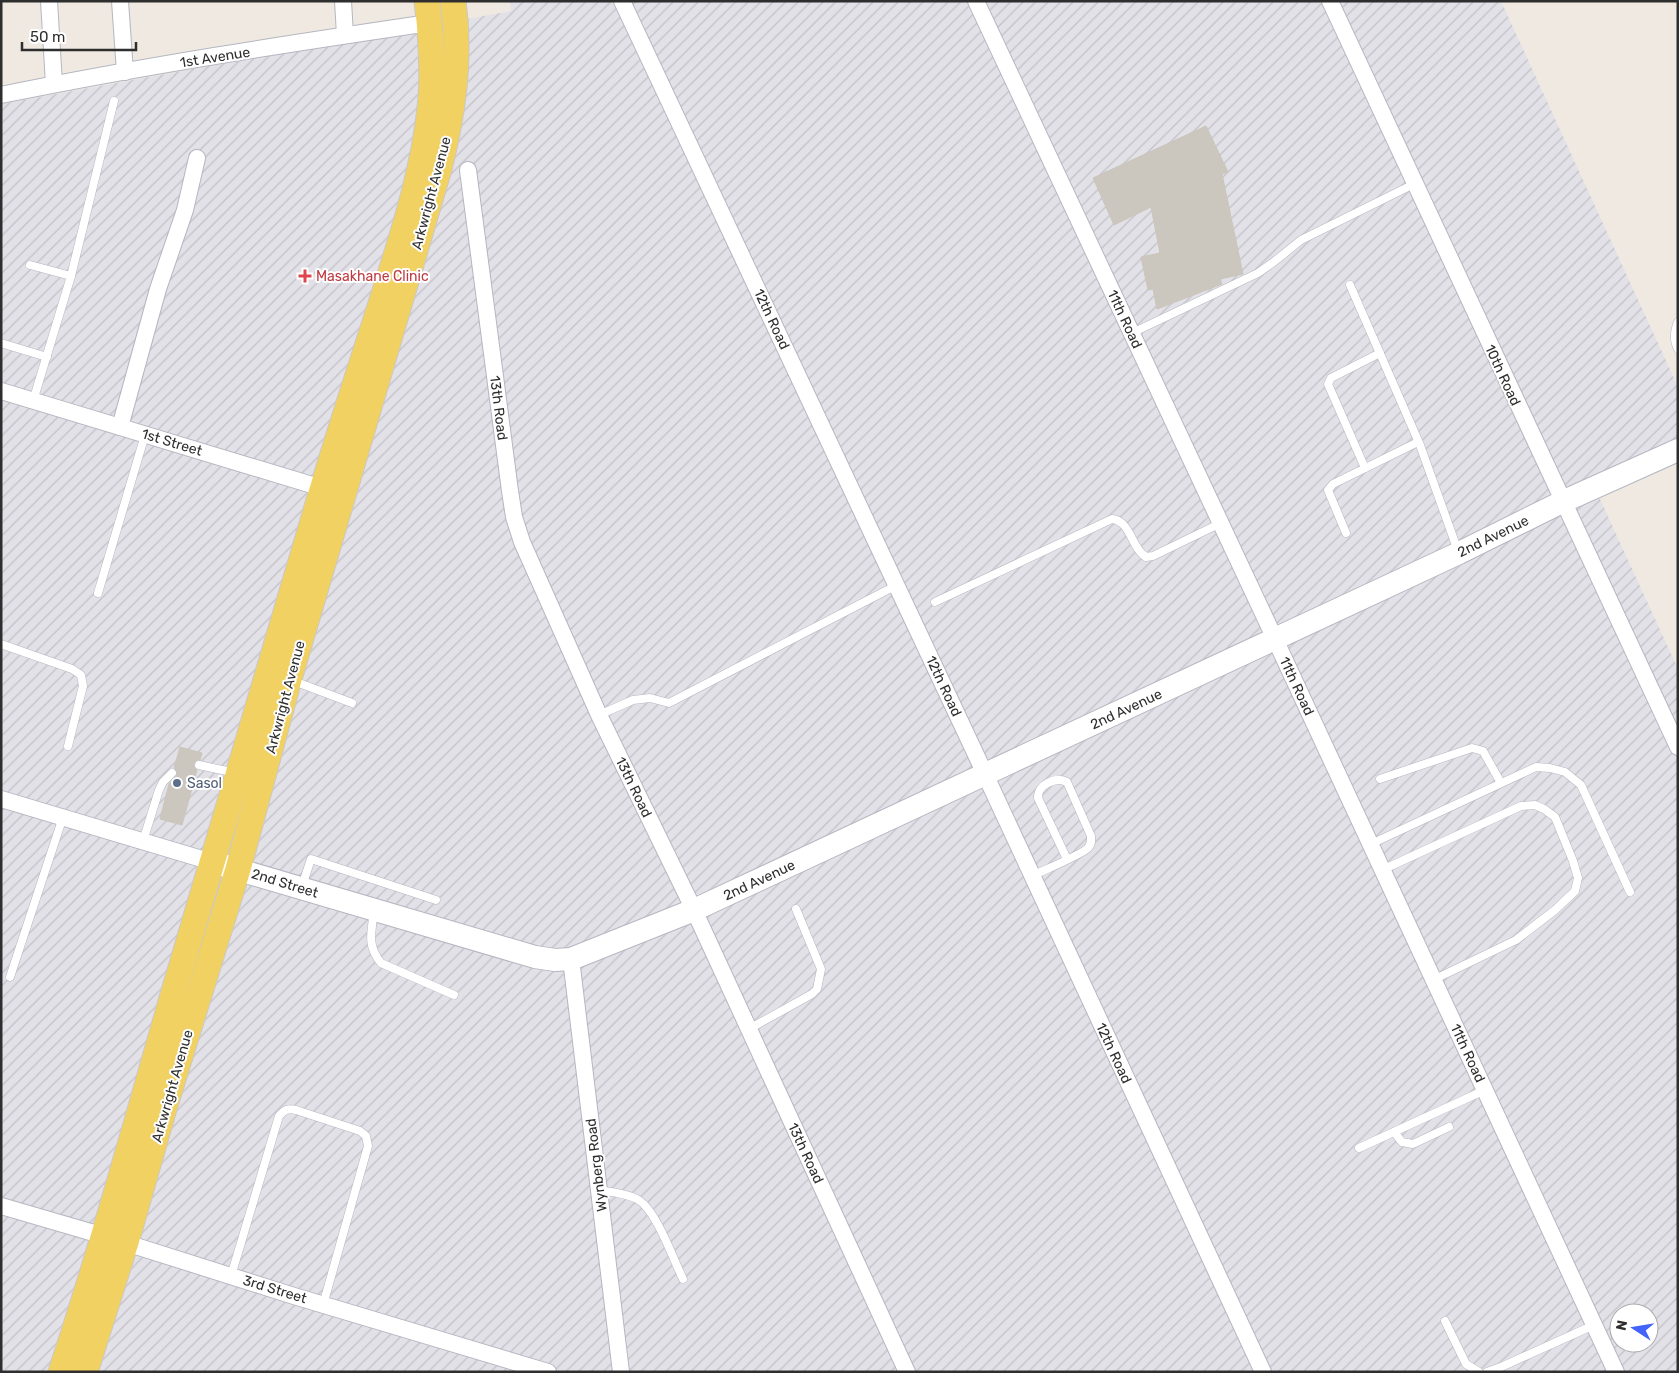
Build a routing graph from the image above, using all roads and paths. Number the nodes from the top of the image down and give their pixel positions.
1 (48, 1) edge
2 (120, 1) edge
3 (343, 1) edge
4 (622, 1) edge
5 (976, 1) edge
6 (1330, 1) edge
7 (454, 9) edge
8 (428, 12) edge
9 (345, 35) junction
10 (126, 72) junction
11 (54, 84) junction
12 (1, 95) edge
13 (114, 101) dead end
14 (197, 158) dead end
15 (468, 170) dead end
16 (1414, 184) junction
17 (30, 264) dead end
18 (71, 276) junction
19 (1350, 285) dead end
20 (1678, 322) edge
21 (1132, 333) junction
22 (1, 342) edge
23 (1678, 349) edge
24 (1380, 353) junction
25 (47, 357) junction
26 (1, 391) edge
27 (34, 401) junction
28 (120, 426) junction
29 (146, 434) junction
30 (1418, 442) junction
31 (1678, 450) edge
32 (1364, 468) junction
33 (333, 491) junction
34 (1562, 502) junction
35 (1221, 523) junction
36 (1346, 533) dead end
37 (1459, 553) junction
38 (897, 585) junction
39 (98, 593) dead end
40 (935, 602) dead end
41 (1275, 639) junction
42 (1, 644) edge
43 (289, 680) junction
44 (352, 703) dead end
45 (599, 715) junction
46 (68, 746) dead end
47 (1678, 747) edge
48 (199, 765) dead end
49 (172, 773) dead end
50 (238, 774) junction
51 (986, 774) junction
52 (1380, 779) dead end
53 (1501, 783) junction
54 (1, 799) edge
55 (63, 817) junction
56 (143, 841) junction
57 (1370, 844) junction
58 (1067, 859) junction
59 (212, 862) junction
60 (238, 869) junction
61 (1382, 870) junction
62 (1032, 876) junction
63 (302, 888) junction
64 (1630, 892) dead end
65 (436, 900) dead end
66 (796, 909) dead end
67 (374, 910) junction
68 (694, 910) junction
69 (571, 959) junction
70 (10, 977) dead end
71 (1434, 980) junction
72 (454, 995) dead end
73 (749, 1029) junction
74 (1485, 1090) junction
75 (1449, 1126) dead end
76 (1394, 1132) junction
77 (1359, 1148) dead end
78 (598, 1190) junction
79 (1, 1206) edge
80 (115, 1239) junction
81 (231, 1276) junction
82 (683, 1279) dead end
83 (323, 1305) junction
84 (1445, 1322) dead end
85 (1594, 1325) junction
86 (61, 1372) edge
87 (84, 1372) edge
88 (548, 1372) edge
89 (620, 1372) edge
90 (907, 1372) edge
91 (1263, 1372) edge
92 (1479, 1372) edge
93 (1486, 1372) edge
94 (1616, 1372) edge

1 - 11 street
2 - 10 street
3 - 9 street
4 - 38 street, 12th Road
5 - 21 street, 11th Road
6 - 16 street, 10th Road
7 - 33 main road, Arkwright Avenue
8 - 9 street, 1st Avenue
8 - 33 main road, Arkwright Avenue
9 - 10 street, 1st Avenue
10 - 11 street, 1st Avenue
11 - 12 street, 1st Avenue
13 - 18 lane
14 - 28 street
15 - 45 street, 13th Road
16 - 21 lane
16 - 34 street, 10th Road
17 - 18 lane
18 - 25 lane
19 - 24 lane
20 - 23 lane
21 - 35 street, 11th Road
22 - 25 lane
24 - 30 lane
24 - 32 lane
25 - 27 lane
26 - 27 street, 1st Street
27 - 28 street, 1st Street
28 - 29 street, 1st Street
29 - 33 street, 1st Street
29 - 39 lane
30 - 32 lane
30 - 37 lane
31 - 34 street, 2nd Avenue
32 - 36 lane
33 - 43 main road, Arkwright Avenue
33 - 50 main road, Arkwright Avenue
34 - 37 street, 2nd Avenue
34 - 47 street, 10th Road
35 - 40 lane
35 - 41 street, 11th Road
37 - 41 street, 2nd Avenue
38 - 45 lane
38 - 51 street, 12th Road
41 - 51 street, 2nd Avenue
41 - 57 street, 11th Road
42 - 46 lane
43 - 44 lane
43 - 60 main road, Arkwright Avenue
45 - 68 street, 13th Road
48 - 50 lane
49 - 56 lane
50 - 59 main road, Arkwright Avenue
51 - 62 street, 12th Road
51 - 68 street, 2nd Avenue
52 - 53 lane
53 - 57 lane
53 - 64 lane
54 - 55 street, 2nd Street
55 - 56 street, 2nd Street
55 - 70 lane
56 - 59 street, 2nd Street
57 - 61 street, 11th Road
58 - 58 lane
58 - 62 lane
59 - 60 street, 2nd Street
59 - 80 main road, Arkwright Avenue
60 - 63 street, 2nd Street
60 - 80 main road, Arkwright Avenue
61 - 71 street, 11th Road
61 - 71 lane
62 - 91 street, 12th Road
63 - 65 lane
63 - 67 street, 2nd Street
66 - 73 lane
67 - 69 street, 2nd Street
67 - 72 lane
68 - 69 street, 2nd Avenue
68 - 73 street, 13th Road
69 - 78 street, Wynberg Road
71 - 74 street, 11th Road
73 - 90 street, 13th Road
74 - 76 lane
74 - 85 street, 11th Road
75 - 76 lane
76 - 77 lane
78 - 82 lane
78 - 89 street, Wynberg Road
79 - 80 street, 3rd Street
80 - 81 street, 3rd Street
80 - 86 main road, Arkwright Avenue
80 - 87 main road, Arkwright Avenue
81 - 83 street, 3rd Street
81 - 83 lane
83 - 88 street, 3rd Street
84 - 92 lane
85 - 93 lane
85 - 94 street, 11th Road

